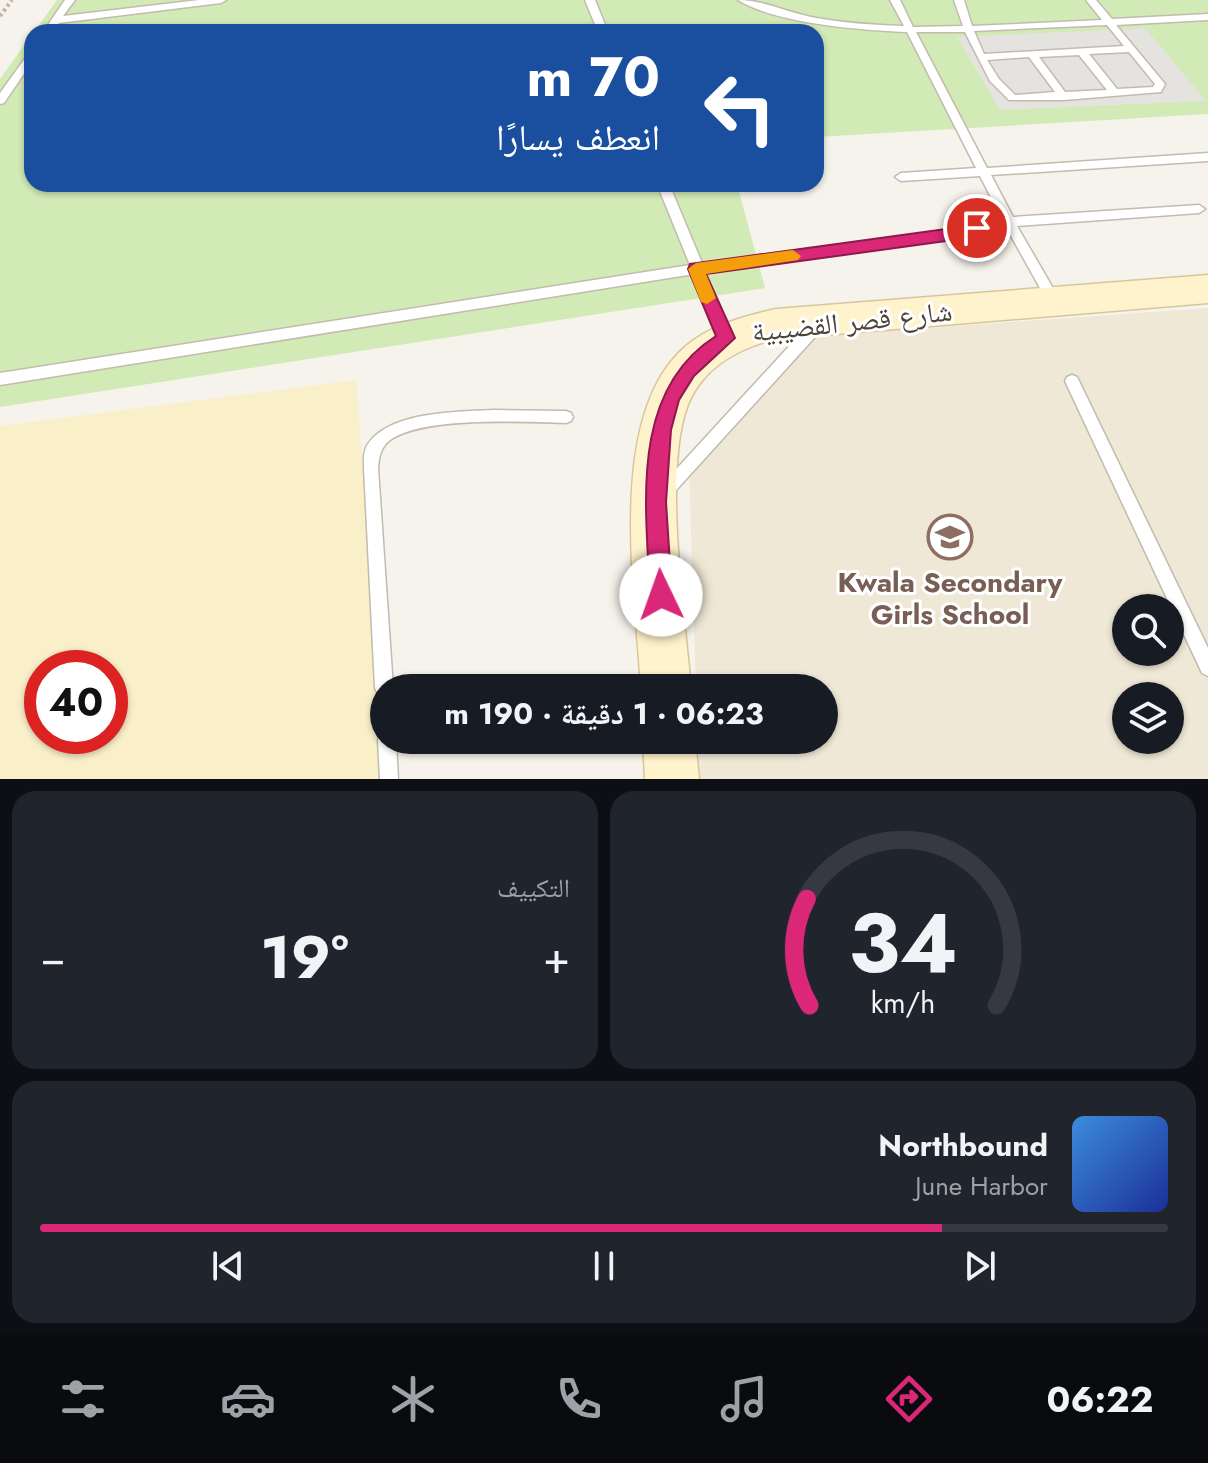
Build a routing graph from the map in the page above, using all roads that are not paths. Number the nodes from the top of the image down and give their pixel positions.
1 (70, 0) edge
2 (221, 0) edge
3 (590, 0) edge
4 (743, 0) edge
5 (895, 0) edge
6 (959, 0) edge
7 (1091, 0) edge
8 (1208, 17) edge
9 (57, 20) junction
10 (1111, 22) junction
11 (54, 24) edge
12 (600, 24) edge
13 (966, 29) junction
14 (911, 32) junction
15 (1130, 49) junction
16 (1082, 52) junction
17 (1032, 54) junction
18 (982, 57) junction
19 (24, 66) edge
20 (1116, 94) junction
21 (1064, 97) junction
22 (0, 101) edge
23 (1208, 157) edge
24 (983, 172) junction
25 (901, 177) dead end
26 (666, 192) edge
27 (1199, 209) dead end
28 (1009, 222) junction
29 (696, 269) junction
30 (1208, 289) edge
31 (1055, 302) junction
32 (822, 320) junction
33 (726, 338) junction
34 (0, 379) edge
35 (1072, 381) dead end
36 (566, 417) dead end
37 (656, 502) junction
38 (1208, 667) edge
39 (383, 674) edge
40 (665, 674) edge
41 (388, 754) edge
42 (670, 754) edge
43 (389, 779) edge
44 (672, 779) edge

1 - 9 lane
2 - 9 lane
3 - 12 lane
4 - 14 lane
5 - 14 lane
6 - 13 lane
7 - 10 lane
8 - 10 lane
9 - 11 lane
10 - 13 lane
10 - 15 lane
13 - 14 lane
13 - 18 lane
14 - 24 lane
15 - 16 lane
15 - 20 lane
16 - 17 lane
16 - 20 lane
17 - 18 lane
17 - 21 lane
18 - 21 lane
19 - 22 lane
20 - 21 lane
23 - 24 lane
24 - 25 lane
24 - 28 lane
26 - 29 lane
27 - 28 lane
28 - 29 lane
28 - 31 lane
29 - 33 lane
29 - 34 lane
30 - 31 street, شارع قصر القضيبية
31 - 32 street, شارع قصر القضيبية
32 - 33 street, شارع قصر القضيبية
32 - 37 lane
33 - 37 street, شارع قصر القضيبية
35 - 38 lane
36 - 39 lane
37 - 40 street, شارع قصر القضيبية
41 - 43 lane
42 - 44 street

